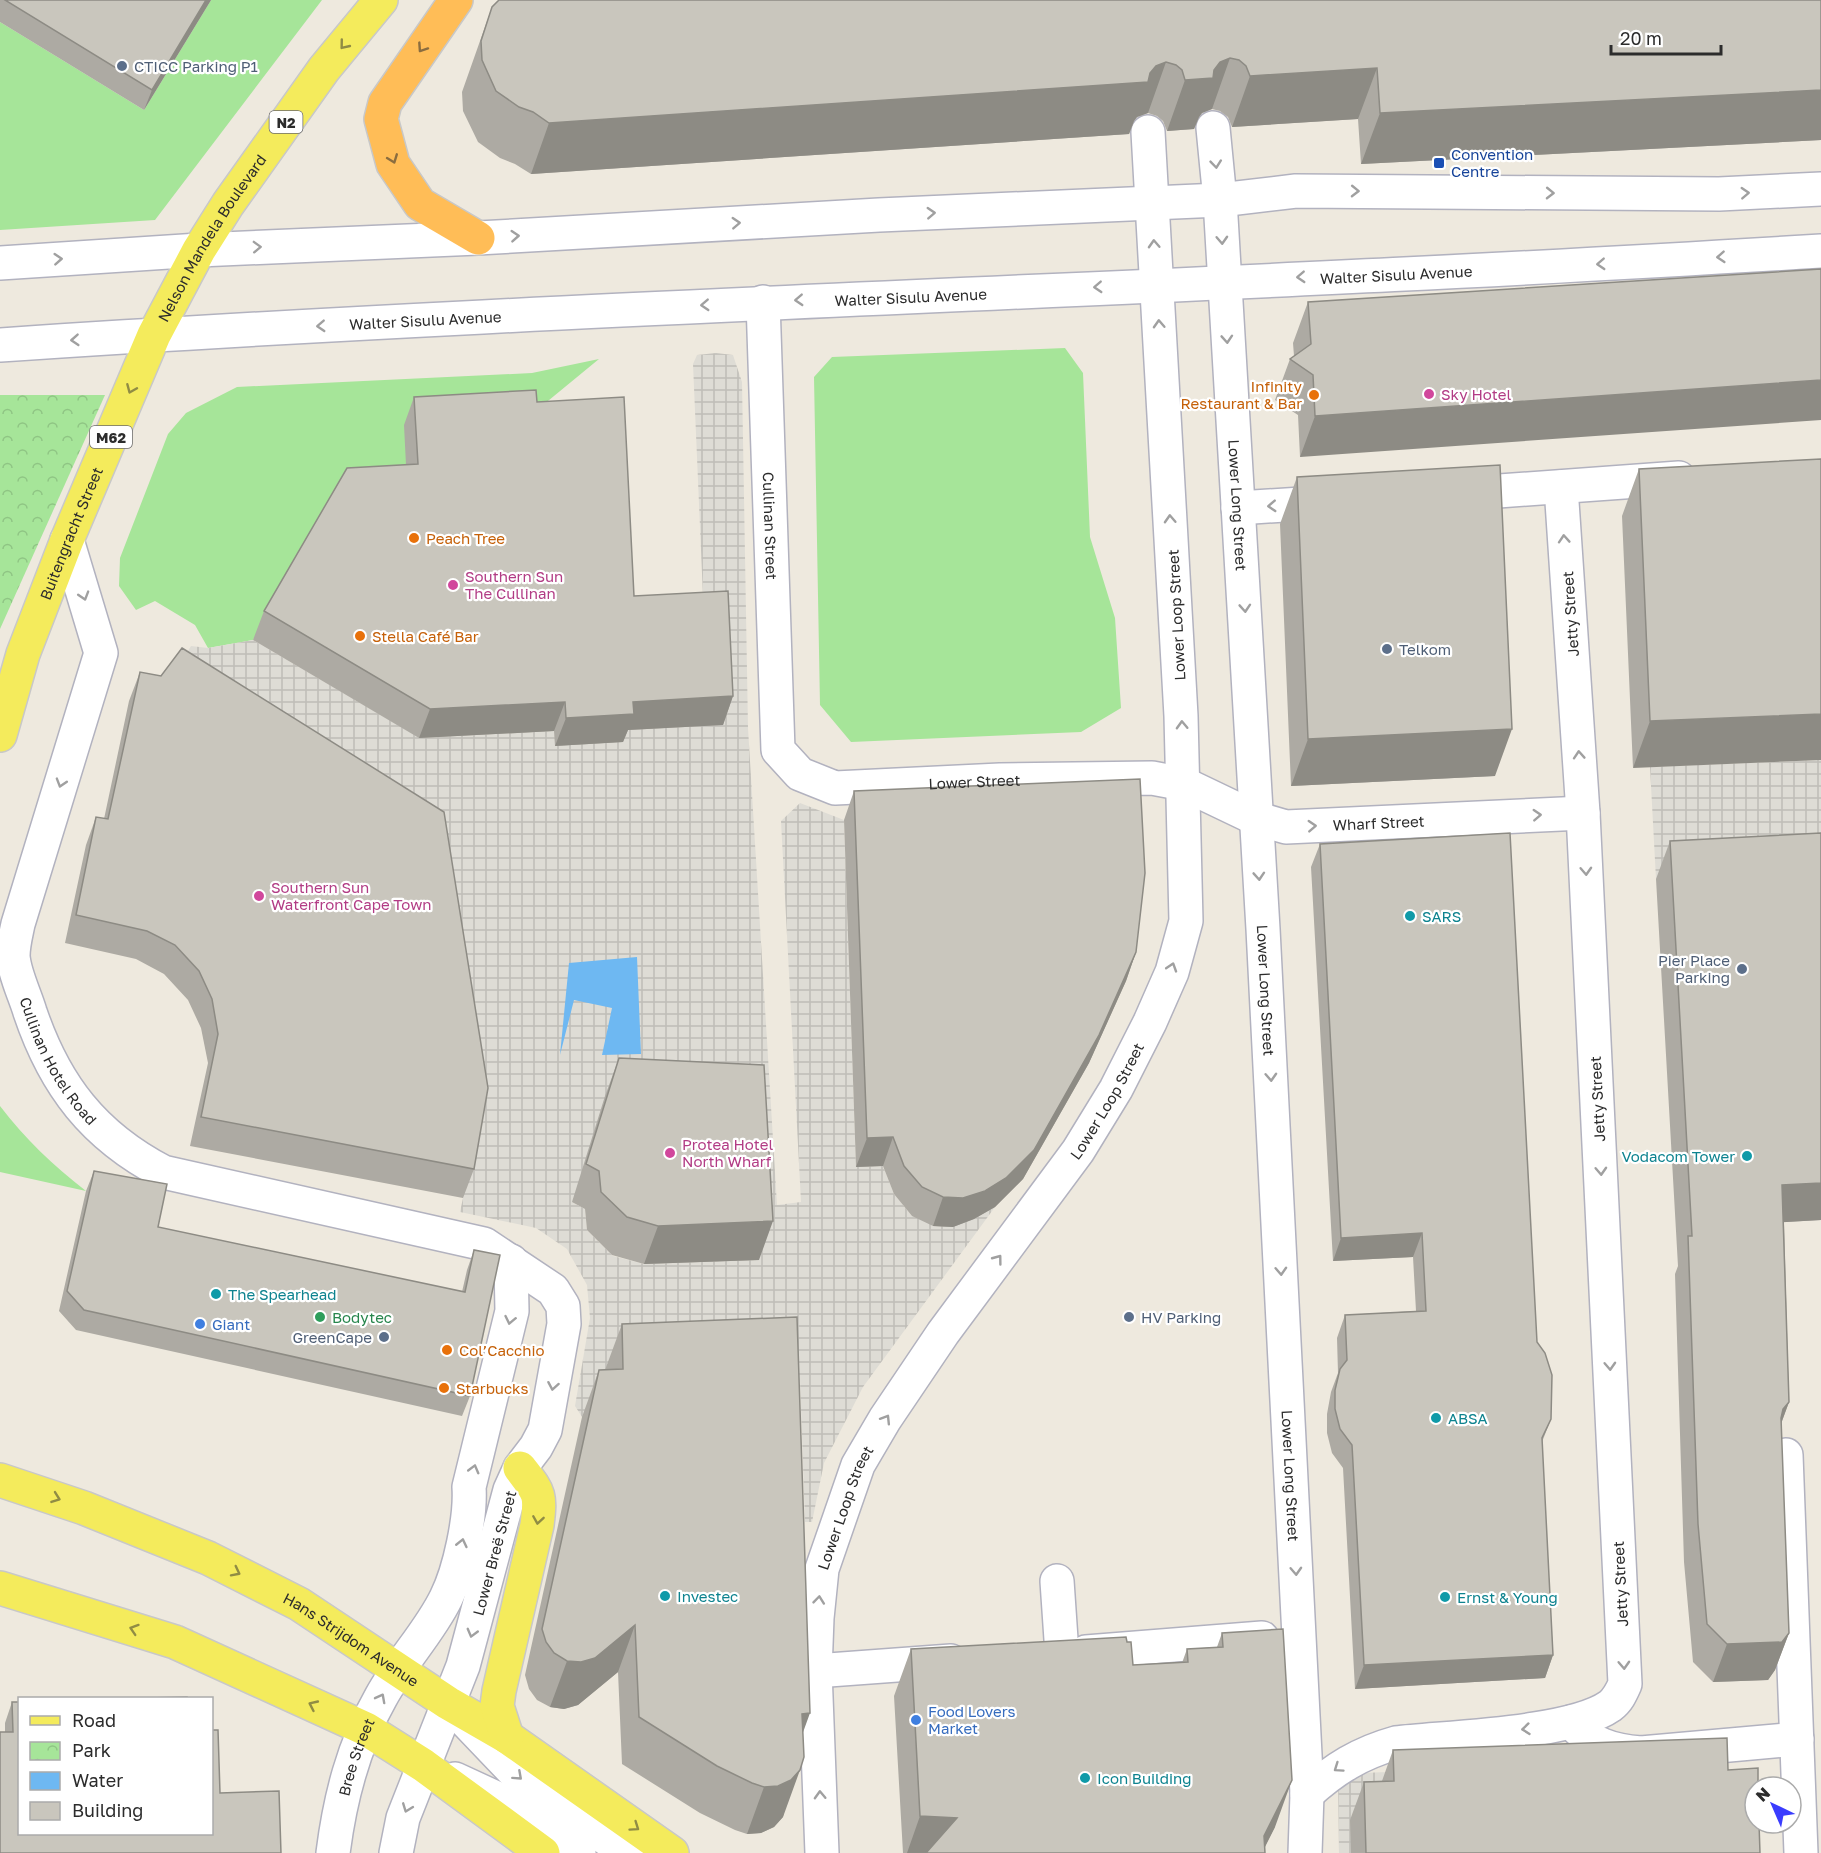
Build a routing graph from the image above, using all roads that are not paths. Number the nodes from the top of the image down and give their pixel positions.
1 (381, 0) edge
2 (456, 0) edge
3 (1213, 128) edge
4 (1148, 132) edge
5 (1821, 189) edge
6 (1220, 200) junction
7 (1152, 203) junction
8 (478, 238) junction
9 (199, 250) junction
10 (1821, 251) edge
11 (0, 263) edge
12 (1223, 281) junction
13 (1157, 284) junction
14 (763, 302) junction
15 (154, 335) junction
16 (0, 345) edge
17 (1704, 475) edge
18 (1561, 487) junction
19 (1433, 495) edge
20 (1363, 500) edge
21 (1238, 508) junction
22 (67, 540) junction
23 (0, 735) edge
24 (778, 750) joint
25 (1184, 784) junction
26 (1583, 813) junction
27 (1255, 818) junction
28 (524, 1269) junction
29 (484, 1433) junction
30 (1786, 1455) edge
31 (520, 1468) junction
32 (0, 1480) edge
33 (1057, 1581) dead end
34 (0, 1588) edge
35 (1299, 1635) junction
36 (985, 1658) edge
37 (398, 1669) junction
38 (815, 1671) junction
39 (448, 1704) junction
40 (1571, 1722) junction
41 (366, 1729) junction
42 (507, 1737) junction
43 (1797, 1739) junction
44 (423, 1765) junction
45 (1307, 1794) junction
46 (333, 1853) edge
47 (396, 1853) edge
48 (543, 1853) edge
49 (579, 1853) edge
50 (627, 1853) edge
51 (672, 1853) edge
52 (822, 1853) edge
53 (1305, 1853) edge
54 (1801, 1853) edge

1 -> 9 main road, Nelson Mandela Boulevard / N2
2 -> 8 highway
3 -> 6 street, Lower Long Street
4 - 7 street
6 -> 5 street
6 - 7 street
6 -> 12 street, Lower Long Street
8 -> 7 street
13 -> 7 street, Lower Loop Street
9 -> 8 street
11 -> 9 street
9 - 15 main road, Nelson Mandela Boulevard / N2
10 -> 12 street, Walter Sisulu Avenue
12 - 13 street, Walter Sisulu Avenue
12 -> 21 street, Lower Long Street
13 -> 14 street, Walter Sisulu Avenue
25 -> 13 street, Lower Loop Street
14 -> 15 street, Walter Sisulu Avenue
14 - 24 street, Cullinan Street
15 -> 16 street, Walter Sisulu Avenue
15 -> 22 main road, Buitengracht Street / M62
17 - 18 street
18 - 19 street
26 -> 18 street, Jetty Street
20 -> 21 street
21 -> 27 street, Lower Long Street
22 - 23 main road, Buitengracht Street / M62
22 -> 28 street, Cullinan Hotel Road
24 - 25 street, Lower Street
25 - 27 street, Wharf Street
38 -> 25 street, Lower Loop Street
27 -> 26 street, Wharf Street
26 -> 40 street, Jetty Street
27 -> 35 street, Lower Long Street
28 -> 29 street
28 -> 31 street, Lower Breë Street
29 - 31 street
37 -> 29 street
30 - 43 street
31 -> 39 street, Lower Breë Street
31 -> 42 main road
32 -> 37 main road, Hans Strijdom Avenue
33 - 35 street
41 -> 34 main road
35 - 45 street, Lower Long Street
36 - 38 street
37 - 39 main road, Hans Strijdom Avenue
41 -> 37 street, Bree Street
52 -> 38 street, Lower Loop Street
39 - 42 main road, Hans Strijdom Avenue
39 - 44 street
39 -> 50 street
40 - 43 street
40 -> 45 street, Jetty Street
41 - 44 main road
41 - 46 street, Bree Street
42 -> 51 main road, Hans Strijdom Avenue
43 - 54 street
44 -> 47 street
44 - 48 main road
44 - 49 street
45 - 53 street, Lower Long Street

